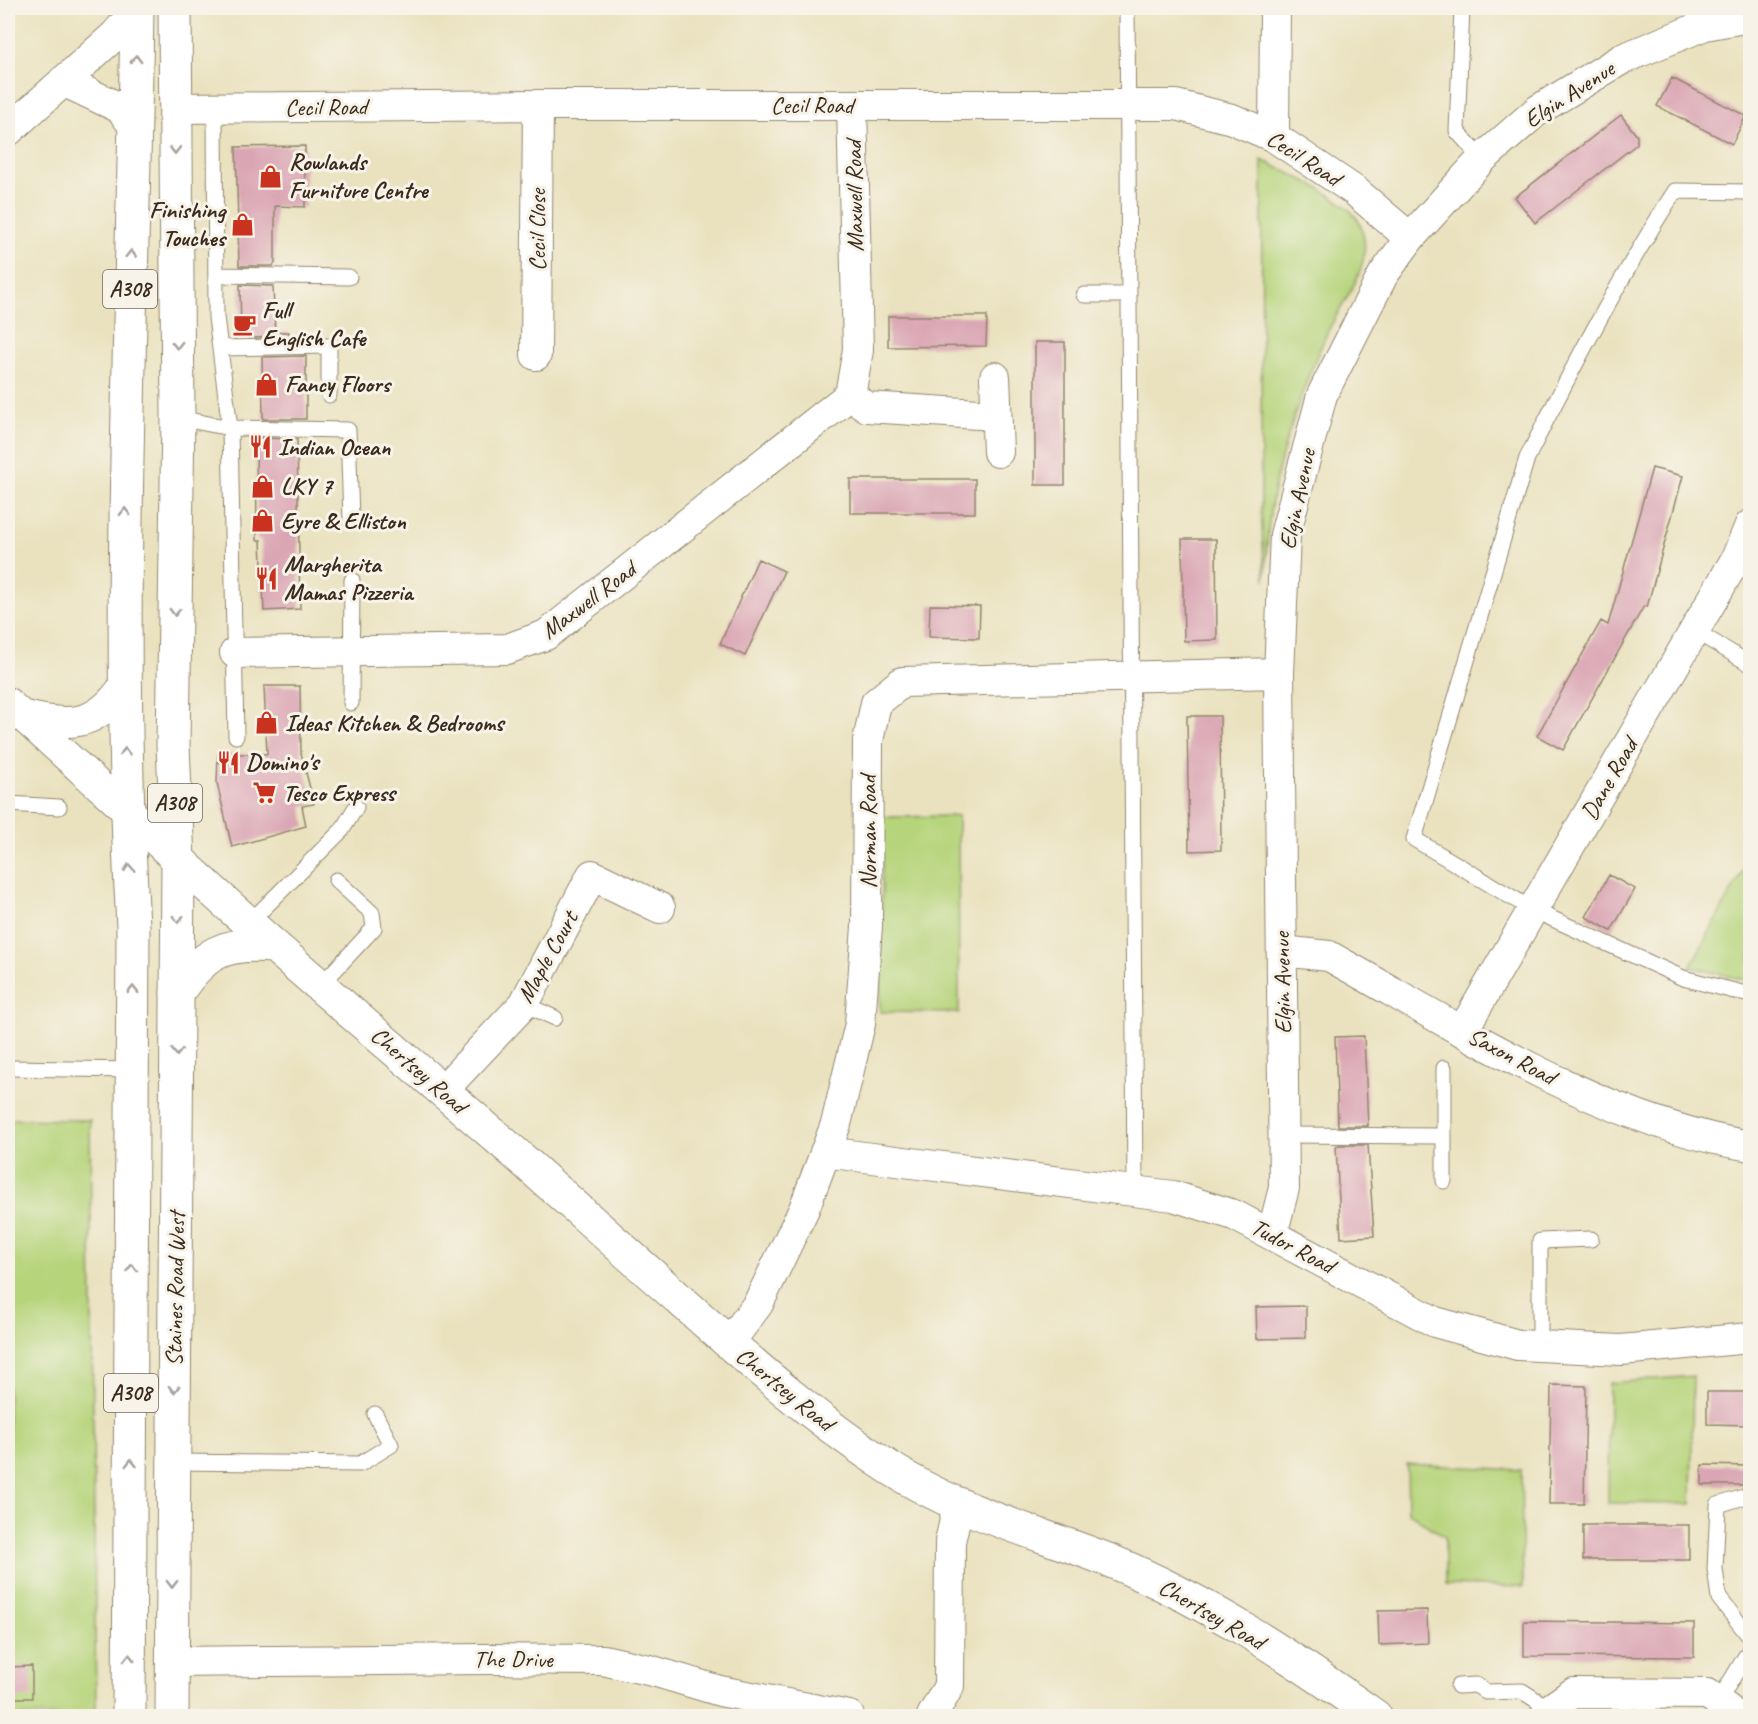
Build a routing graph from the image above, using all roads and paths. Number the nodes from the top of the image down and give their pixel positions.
1 (175, 8) edge
2 (1127, 8) edge
3 (1275, 8) edge
4 (1462, 8) edge
5 (137, 9) edge
6 (1750, 17) edge
7 (63, 81) junction
8 (538, 105) junction
9 (852, 105) junction
10 (1127, 105) junction
11 (175, 108) junction
12 (215, 108) junction
13 (134, 126) junction
14 (8, 131) edge
15 (1274, 137) junction
16 (1482, 159) junction
17 (1750, 192) edge
18 (1410, 238) junction
19 (217, 275) junction
20 (349, 277) dead end
21 (1084, 295) dead end
22 (1128, 296) junction
23 (222, 348) junction
24 (536, 355) dead end
25 (995, 377) dead end
26 (329, 395) dead end
27 (850, 395) junction
28 (995, 415) junction
29 (178, 418) junction
30 (230, 428) junction
31 (998, 452) dead end
32 (351, 519) dead end
33 (1750, 525) edge
34 (352, 580) dead end
35 (1695, 631) junction
36 (351, 652) junction
37 (235, 653) junction
38 (1750, 664) edge
39 (1279, 673) junction
40 (1131, 677) junction
41 (124, 686) junction
42 (351, 703) dead end
43 (14, 709) edge
44 (236, 736) dead end
45 (172, 745) junction
46 (8, 804) edge
47 (59, 807) dead end
48 (356, 807) dead end
49 (126, 810) junction
50 (178, 861) junction
51 (336, 880) dead end
52 (660, 909) dead end
53 (1533, 910) junction
54 (247, 925) junction
55 (133, 926) junction
56 (272, 946) junction
57 (1282, 951) junction
58 (320, 986) junction
59 (177, 993) junction
60 (1750, 995) edge
61 (524, 1004) junction
62 (555, 1018) dead end
63 (1463, 1030) junction
64 (8, 1068) edge
65 (1444, 1068) dead end
66 (133, 1070) junction
67 (443, 1090) junction
68 (1284, 1135) junction
69 (1442, 1136) junction
70 (1750, 1146) edge
71 (825, 1152) junction
72 (1443, 1181) dead end
73 (1135, 1191) junction
74 (1272, 1235) junction
75 (1591, 1239) dead end
76 (1750, 1338) edge
77 (729, 1343) junction
78 (1540, 1346) junction
79 (375, 1414) dead end
80 (174, 1462) junction
81 (1750, 1495) edge
82 (958, 1506) junction
83 (1750, 1637) edge
84 (1750, 1648) edge
85 (171, 1662) junction
86 (1458, 1686) dead end
87 (1652, 1705) edge
88 (1725, 1709) edge
89 (1548, 1712) edge
90 (129, 1716) edge
91 (172, 1716) edge
92 (849, 1716) edge
93 (935, 1716) edge
94 (1376, 1716) edge

1 - 11 main road, A308
2 - 10 lane
3 - 15 street
4 - 16 lane
5 - 7 street
13 -> 5 main road, A308
6 - 16 street, Elgin Avenue
7 - 13 street
7 - 14 street
8 - 9 street, Cecil Road
8 - 12 street, Cecil Road
8 - 24 street, Cecil Close
9 - 10 street, Cecil Road
9 - 27 street, Maxwell Road
10 - 15 street, Cecil Road
10 - 22 lane
11 - 12 street, Cecil Road
11 -> 29 main road, A308
12 - 19 lane
41 -> 13 main road, A308
15 - 18 street, Cecil Road
16 - 18 street, Elgin Avenue
17 - 53 lane
18 - 39 street, Elgin Avenue
19 - 20 lane
19 - 23 lane
21 - 22 lane
22 - 40 lane
23 - 26 lane
23 - 30 lane
25 - 28 street
27 - 28 street
27 - 36 street, Maxwell Road
28 - 31 street
29 - 30 lane
29 -> 45 main road, A308
30 - 32 lane
30 - 37 lane
33 - 35 street, Dane Road
34 - 36 lane
35 - 38 lane
35 - 53 street, Dane Road
36 - 37 street, Maxwell Road
36 - 42 lane
37 - 44 lane
39 - 40 street, Norman Road
39 - 57 street, Elgin Avenue
40 - 71 street, Norman Road
40 - 73 lane
41 - 43 street
49 -> 41 main road, A308
43 - 49 street
45 - 49 main road
45 - 50 main road, A308
46 - 47 lane
48 - 54 lane
49 - 50 main road, Chertsey Road
55 -> 49 main road, A308
50 - 54 main road, Chertsey Road
50 - 55 main road
50 -> 59 main road, Staines Road West / A308
51 - 58 lane
52 - 61 street, Maple Court
53 - 60 lane
53 - 63 street, Dane Road
54 - 56 main road, Chertsey Road
66 -> 55 main road, A308
56 - 58 main road, Chertsey Road
56 - 59 main road
57 - 63 street, Saxon Road
57 - 68 street, Elgin Avenue
58 - 67 main road, Chertsey Road
59 -> 80 main road, Staines Road West / A308
61 - 62 lane
61 - 67 street, Maple Court
63 - 70 street, Saxon Road
64 - 66 lane
65 - 69 lane
90 -> 66 main road, A308
67 - 77 main road, Chertsey Road
68 - 69 lane
68 - 74 street, Elgin Avenue
69 - 72 lane
71 - 73 street, Tudor Road
71 - 77 street, Norman Road
73 - 74 street, Tudor Road
74 - 78 street, Tudor Road
75 - 78 lane
76 - 78 street, Tudor Road
77 - 82 main road, Chertsey Road
79 - 80 lane
80 -> 85 main road, Staines Road West / A308
81 - 83 lane
82 - 93 street
82 - 94 main road, Chertsey Road
84 - 88 lane
85 - 91 main road, Staines Road West / A308
85 - 92 street, The Drive
86 - 89 lane
87 - 88 street
87 - 89 street

